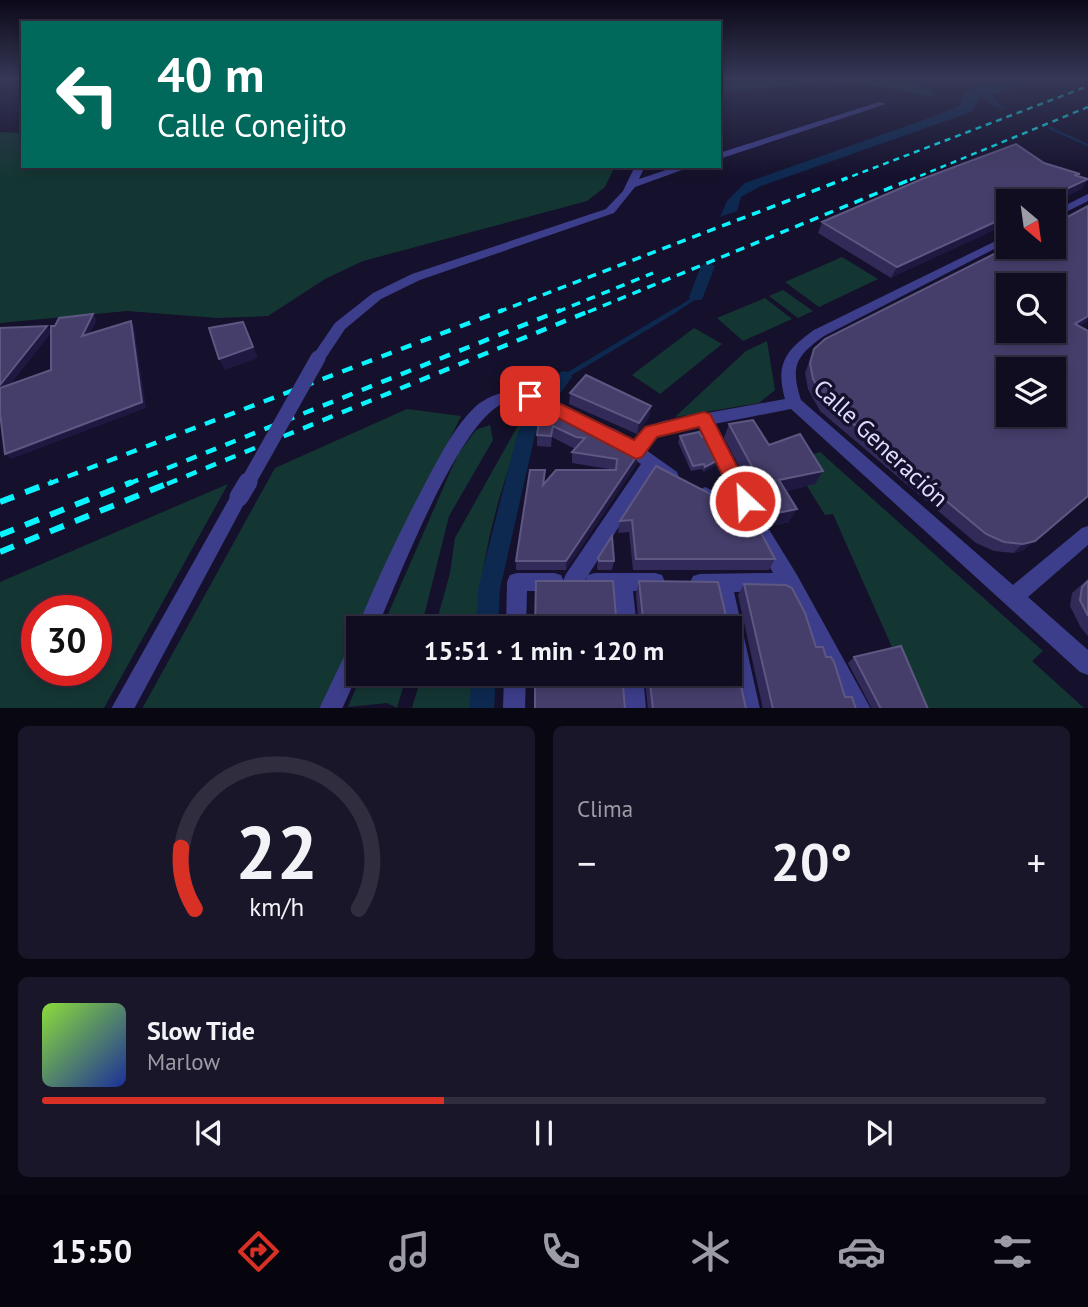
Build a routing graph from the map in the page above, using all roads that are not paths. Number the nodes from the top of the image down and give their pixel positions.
1 (857, 112) edge
2 (721, 155) edge
3 (639, 168) edge
4 (682, 168) edge
5 (631, 185) junction
6 (1088, 197) edge
7 (1066, 209) edge
8 (996, 244) edge
9 (794, 403) junction
10 (704, 419) junction
11 (644, 458) junction
12 (753, 519) junction
13 (1088, 534) edge
14 (573, 581) junction
15 (622, 582) junction
16 (790, 582) junction
17 (722, 583) junction
18 (1012, 598) junction
19 (373, 616) edge
20 (516, 616) edge
21 (626, 616) edge
22 (1088, 664) edge
23 (346, 675) edge
24 (515, 686) edge
25 (633, 686) edge
26 (123, 708) edge
27 (330, 708) edge
28 (514, 708) edge
29 (635, 708) edge
30 (749, 708) edge
31 (859, 708) edge

1 - 2 street
3 - 5 street
4 - 5 street
5 - 26 street, bridge
6 - 7 street
8 - 9 street, Calle Generación
9 - 10 street
9 - 18 street, Calle Generación
10 - 11 street
10 - 12 street
11 - 12 street
11 - 14 street
11 - 19 street
12 - 16 street
13 - 18 street
14 - 15 street
14 - 20 street
15 - 17 street
15 - 21 street
16 - 17 street
16 - 31 street
17 - 30 street
18 - 22 street, Calle Generación
23 - 27 street
24 - 28 street
25 - 29 street

